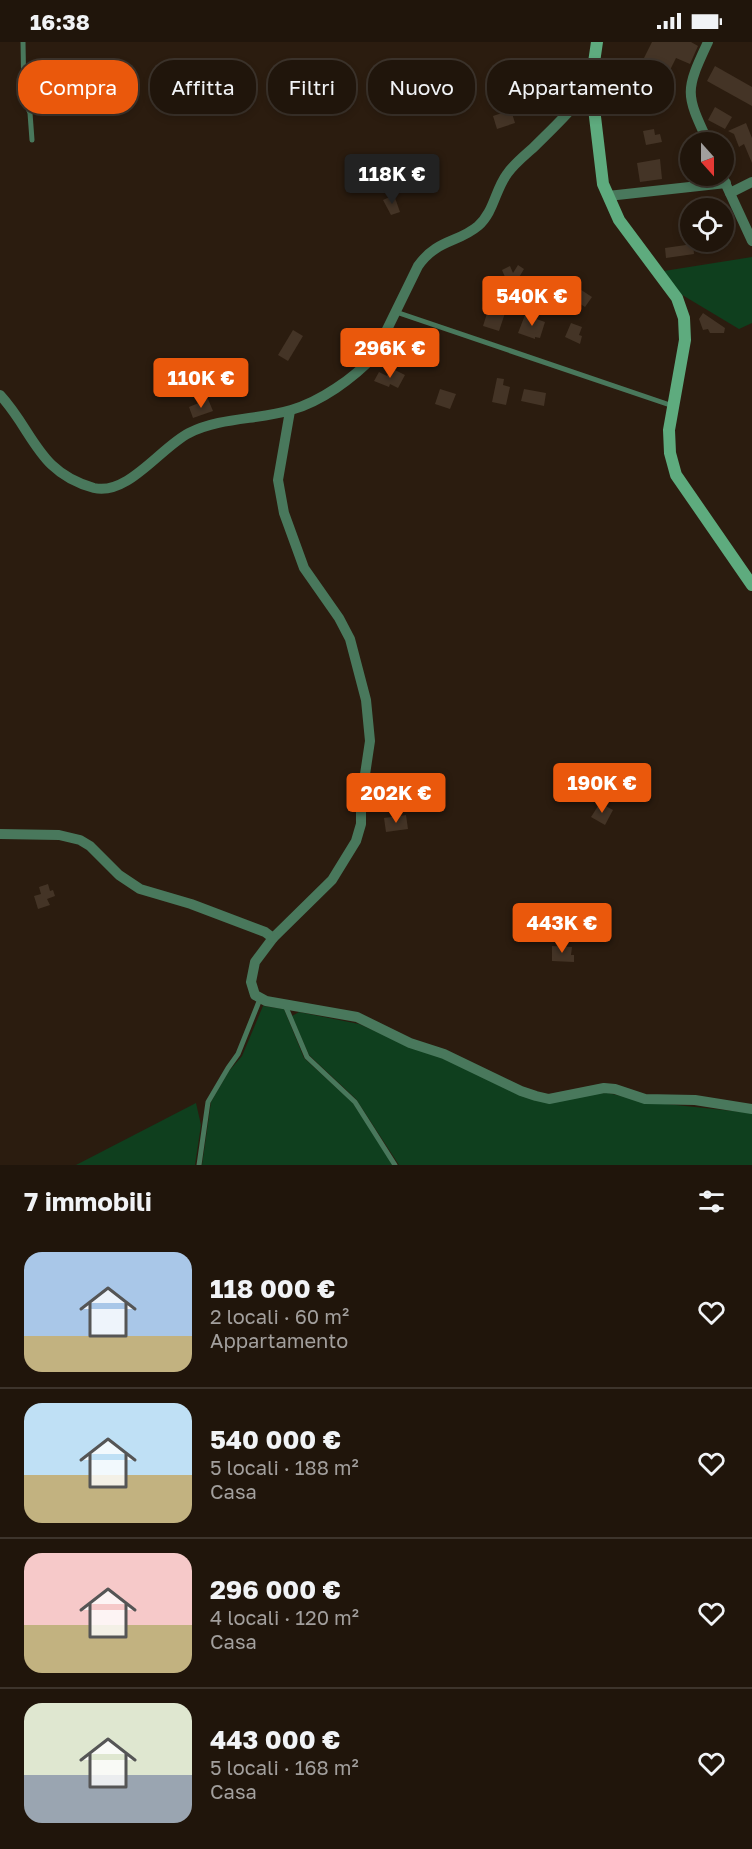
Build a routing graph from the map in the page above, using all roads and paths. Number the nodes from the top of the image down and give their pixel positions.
1 (23, 42) edge
2 (597, 42) edge
3 (708, 42) edge
4 (594, 60) edge
5 (568, 114) edge
6 (594, 114) edge
7 (703, 132) edge
8 (32, 140) dead end
9 (752, 182) edge
10 (734, 183) edge
11 (706, 186) edge
12 (727, 186) edge
13 (608, 196) junction
14 (752, 241) edge
15 (396, 312) junction
16 (0, 395) edge
17 (673, 406) junction
18 (290, 411) junction
19 (752, 585) edge
20 (0, 834) edge
21 (273, 938) junction
22 (260, 999) junction
23 (284, 1004) junction
24 (752, 1109) edge
25 (199, 1165) edge
26 (396, 1165) edge

1 - 8 lane
2 - 4 street
3 - 7 street
5 - 15 street
6 - 13 street
9 - 10 street
11 - 13 street
12 - 14 street
13 - 17 street
15 - 17 lane
15 - 18 street
16 - 18 street
17 - 19 street
18 - 21 street
20 - 21 street
21 - 22 street
22 - 23 street
22 - 25 lane
23 - 24 street
23 - 26 lane

